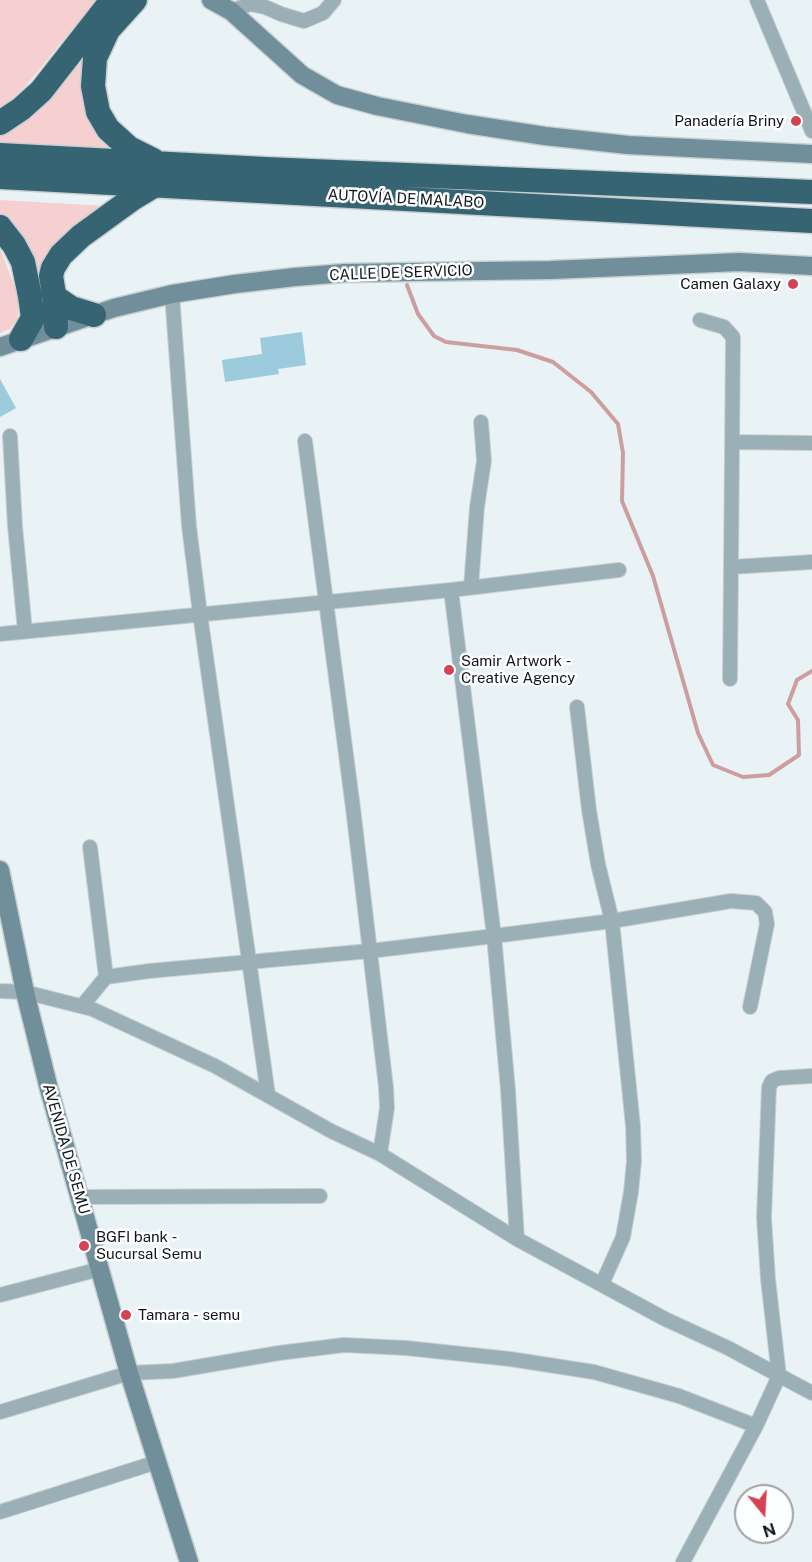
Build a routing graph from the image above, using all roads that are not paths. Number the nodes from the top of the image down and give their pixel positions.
1 (113, 0) edge
2 (135, 0) edge
3 (211, 0) edge
4 (334, 0) edge
5 (757, 0) edge
6 (231, 11) junction
7 (0, 123) edge
8 (812, 131) edge
9 (810, 154) edge
10 (0, 155) edge
11 (159, 174) junction
12 (0, 177) edge
13 (812, 192) edge
14 (812, 221) edge
15 (0, 227) edge
16 (812, 266) edge
17 (172, 294) junction
18 (55, 297) junction
19 (94, 315) junction
20 (700, 320) dead end
21 (56, 327) junction
22 (11, 343) edge
23 (480, 422) dead end
24 (10, 436) dead end
25 (305, 441) dead end
26 (732, 442) junction
27 (812, 443) edge
28 (812, 562) edge
29 (731, 567) junction
30 (619, 570) dead end
31 (471, 586) junction
32 (451, 590) junction
33 (327, 601) junction
34 (200, 614) junction
35 (26, 632) junction
36 (0, 634) edge
37 (730, 679) dead end
38 (577, 707) dead end
39 (90, 847) dead end
40 (0, 870) edge
41 (612, 921) junction
42 (494, 936) junction
43 (370, 951) junction
44 (249, 962) junction
45 (106, 977) junction
46 (0, 992) edge
47 (25, 992) junction
48 (82, 1006) junction
49 (750, 1007) dead end
50 (812, 1076) edge
51 (268, 1095) junction
52 (380, 1154) junction
53 (320, 1196) dead end
54 (80, 1197) junction
55 (518, 1239) junction
56 (100, 1269) junction
57 (602, 1284) junction
58 (0, 1294) edge
59 (129, 1373) junction
60 (780, 1377) junction
61 (812, 1393) edge
62 (0, 1412) edge
63 (756, 1426) junction
64 (157, 1462) junction
65 (0, 1512) edge
66 (189, 1562) edge
67 (683, 1562) edge

1 - 7 highway
2 - 11 highway
3 - 6 street
4 - 6 street
5 - 8 street
6 - 9 street
8 - 9 street
10 - 11 highway, AUTOVÍA DE MALABO
11 - 12 highway, AUTOVÍA DE MALABO
11 - 13 highway, AUTOVÍA DE MALABO
11 - 14 highway, AUTOVÍA DE MALABO
11 - 18 highway
15 - 22 highway
16 - 17 street, CALLE DE SERVICIO
17 - 19 street, CALLE DE SERVICIO
17 - 34 street
18 - 19 highway
18 - 21 highway
19 - 21 street, CALLE DE SERVICIO
20 - 26 street
21 - 22 street, CALLE DE SERVICIO
23 - 31 street
24 - 35 street
25 - 33 street
26 - 27 street
26 - 29 street
28 - 29 street
29 - 37 street
30 - 31 street
31 - 32 street
32 - 33 street
32 - 42 street
33 - 34 street
33 - 43 street
34 - 35 street
34 - 44 street
35 - 36 street
38 - 41 street
39 - 45 street
40 - 47 street, AVENIDA DE SEMU
41 - 42 street
41 - 49 street
41 - 57 street
42 - 43 street
42 - 55 street
43 - 44 street
43 - 52 street
44 - 45 street
44 - 51 street
45 - 48 street
46 - 47 street
47 - 48 street
47 - 54 street, AVENIDA DE SEMU
48 - 51 street
50 - 60 street
51 - 52 street
52 - 55 street
53 - 54 street
54 - 56 street, AVENIDA DE SEMU
55 - 57 street
56 - 58 street
56 - 59 street, AVENIDA DE SEMU
57 - 60 street
59 - 62 street
59 - 63 street
59 - 64 street, AVENIDA DE SEMU
60 - 61 street
60 - 63 street
63 - 67 street
64 - 65 street
64 - 66 street, AVENIDA DE SEMU

